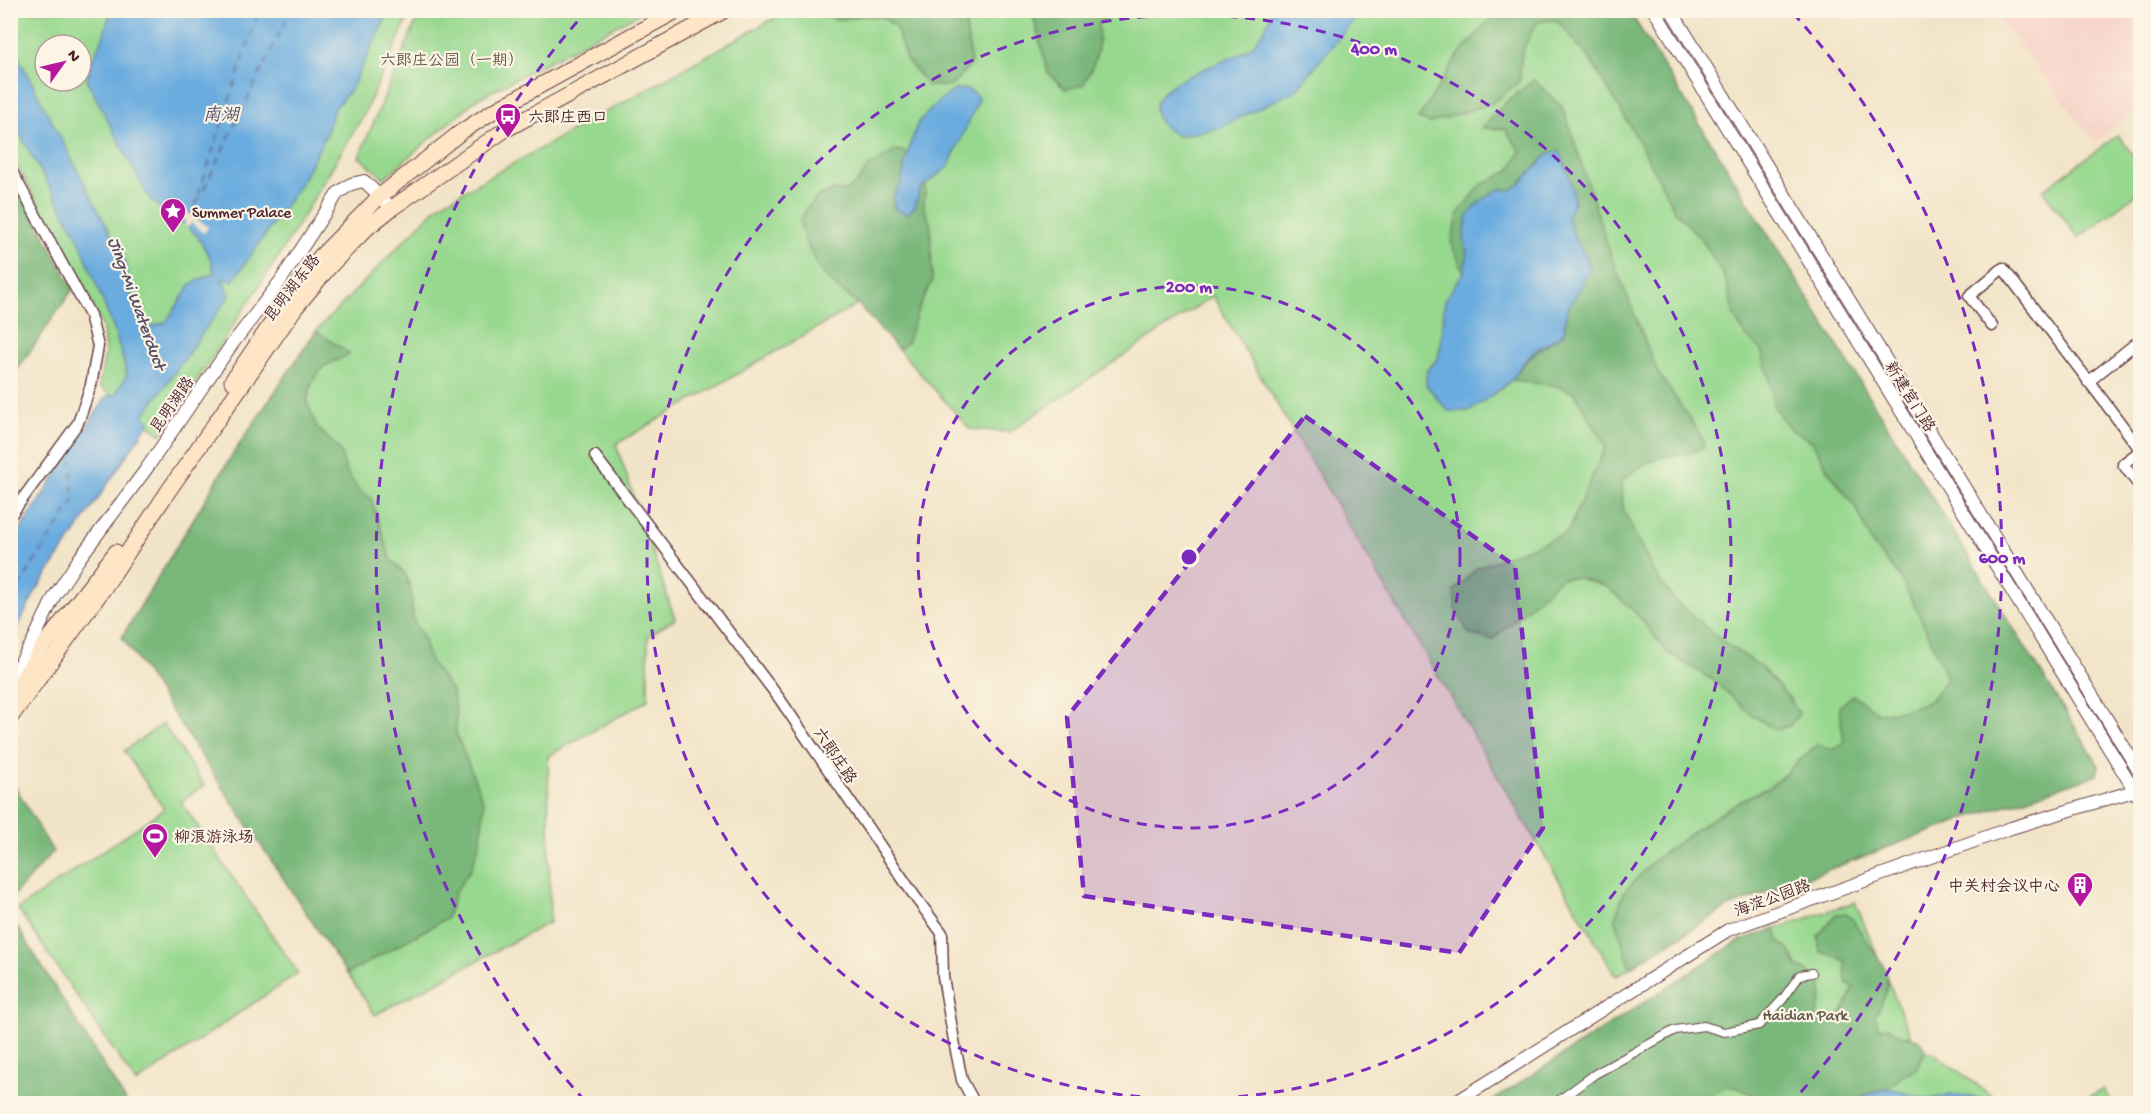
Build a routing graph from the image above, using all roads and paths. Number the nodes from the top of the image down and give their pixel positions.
1 (678, 10) edge
2 (724, 10) edge
3 (1654, 10) edge
4 (1671, 10) edge
5 (10, 168) edge
6 (380, 196) junction
7 (392, 208) junction
8 (1992, 326) dead end
9 (2140, 340) edge
10 (2088, 382) junction
11 (2140, 450) edge
12 (595, 456) dead end
13 (2140, 487) edge
14 (10, 516) edge
15 (10, 680) edge
16 (10, 698) edge
17 (10, 718) edge
18 (2140, 773) edge
19 (2139, 790) edge
20 (1812, 973) dead end
21 (975, 1104) edge
22 (1453, 1104) edge
23 (1554, 1104) edge

1 - 6 main road, 昆明湖东路
2 - 7 main road, 昆明湖东路
3 - 19 street, 新建宫门路
4 - 18 street, 新建宫门路
5 - 14 street
6 - 7 street, 昆明湖路
6 - 15 street, 昆明湖路
6 - 16 main road, 昆明湖东路
7 - 17 main road, 昆明湖东路
8 - 10 street
9 - 10 street
10 - 11 street
11 - 13 street
12 - 21 street, 六郎庄路
19 - 22 street, 海淀公园路
20 - 23 street

